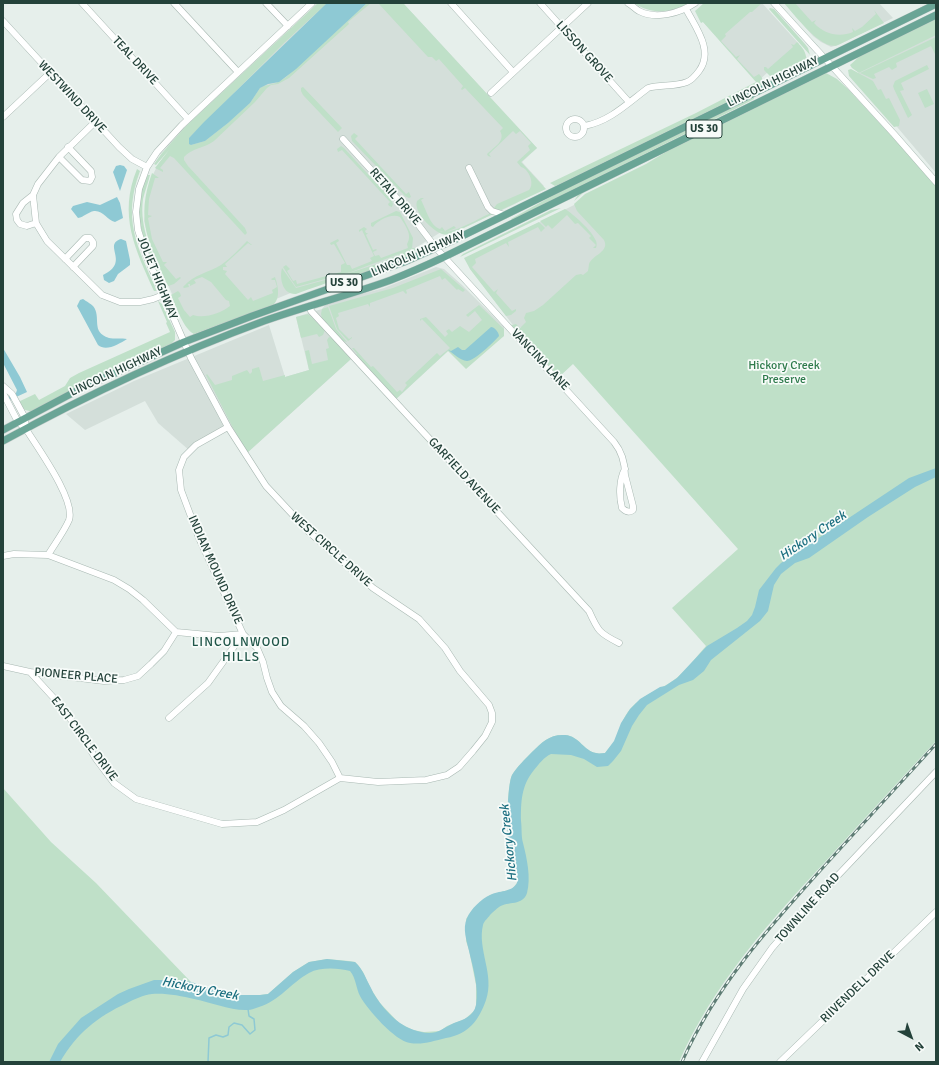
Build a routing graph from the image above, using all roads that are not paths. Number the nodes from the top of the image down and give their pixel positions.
1 (82, 3) edge
2 (174, 3) edge
3 (266, 3) edge
4 (312, 3) edge
5 (450, 3) edge
6 (540, 3) edge
7 (588, 3) edge
8 (628, 3) edge
9 (695, 3) edge
10 (774, 3) edge
11 (936, 4) edge
12 (686, 9) junction
13 (936, 15) edge
14 (3, 22) edge
15 (288, 26) junction
16 (562, 27) junction
17 (825, 59) junction
18 (832, 66) junction
19 (238, 72) junction
20 (513, 72) junction
21 (50, 73) junction
22 (491, 92) dead end
23 (629, 102) junction
24 (3, 117) edge
25 (188, 119) junction
26 (96, 122) junction
27 (584, 126) dead end
28 (343, 139) dead end
29 (68, 147) junction
30 (59, 157) junction
31 (147, 167) junction
32 (469, 168) dead end
33 (936, 182) edge
34 (33, 195) junction
35 (505, 215) junction
36 (36, 223) junction
37 (436, 248) junction
38 (444, 257) junction
39 (65, 259) junction
40 (74, 267) junction
41 (163, 295) junction
42 (310, 306) junction
43 (184, 342) junction
44 (188, 351) junction
45 (3, 386) edge
46 (5, 398) edge
47 (25, 418) junction
48 (18, 422) junction
49 (228, 427) junction
50 (26, 429) junction
51 (3, 430) edge
52 (3, 441) edge
53 (625, 469) junction
54 (48, 555) junction
55 (3, 556) edge
56 (176, 632) junction
57 (243, 634) junction
58 (619, 643) dead end
59 (3, 666) edge
60 (30, 672) junction
61 (170, 718) dead end
62 (936, 772) edge
63 (340, 778) junction
64 (936, 912) edge
65 (702, 1062) edge
66 (780, 1062) edge

1 - 25 street, TEAL DRIVE
2 - 19 street
3 - 15 street
4 - 15 street, JOLIET HIGHWAY
5 - 20 street
6 - 16 street, LISSON GROVE
7 - 16 street
8 - 12 street
9 - 12 street
10 - 17 street
11 - 17 main road, US 30
12 - 23 street
13 - 18 main road, US 30
14 - 21 street, WESTWIND DRIVE
15 - 19 street, JOLIET HIGHWAY
16 - 20 street
16 - 23 street, LISSON GROVE
17 - 18 street
17 - 35 main road, LINCOLN HIGHWAY / US 30
18 - 33 street
18 - 38 main road, LINCOLN HIGHWAY / US 30
19 - 25 street, JOLIET HIGHWAY
20 - 22 street
21 - 24 street
21 - 26 street, WESTWIND DRIVE
23 - 27 street
25 - 31 street, JOLIET HIGHWAY
26 - 29 street
26 - 31 street, WESTWIND DRIVE
28 - 37 street, RETAIL DRIVE
29 - 30 street
29 - 30 street
30 - 34 street
31 - 41 street, JOLIET HIGHWAY
32 - 35 street
34 - 36 street
34 - 36 street
35 - 37 main road, LINCOLN HIGHWAY / US 30
36 - 39 street
37 - 38 street, RETAIL DRIVE
37 - 43 main road, LINCOLN HIGHWAY / US 30
38 - 42 main road, LINCOLN HIGHWAY / US 30
38 - 53 street, VANCINA LANE
39 - 40 street
39 - 40 street
40 - 41 street
41 - 43 street, JOLIET HIGHWAY
42 - 44 main road, LINCOLN HIGHWAY / US 30
42 - 58 street, GARFIELD AVENUE
43 - 44 street, JOLIET HIGHWAY
43 - 47 main road, LINCOLN HIGHWAY / US 30
44 - 49 street, WEST CIRCLE DRIVE
44 - 50 main road, LINCOLN HIGHWAY / US 30
45 - 47 street
46 - 48 street
47 - 48 main road, LINCOLN HIGHWAY / US 30
47 - 50 street
48 - 50 street
48 - 51 main road, LINCOLN HIGHWAY / US 30
49 - 57 street, INDIAN MOUND DRIVE
49 - 63 street, WEST CIRCLE DRIVE
50 - 52 main road, LINCOLN HIGHWAY / US 30
50 - 54 street
53 - 53 street, VANCINA LANE
54 - 55 street
54 - 56 street
56 - 57 street
56 - 60 street, PIONEER PLACE
57 - 61 street
57 - 63 street, INDIAN MOUND DRIVE
59 - 60 street, PIONEER PLACE
60 - 63 street, EAST CIRCLE DRIVE
62 - 65 street, TOWNLINE ROAD
64 - 66 street, RIIVENDELL DRIVE

